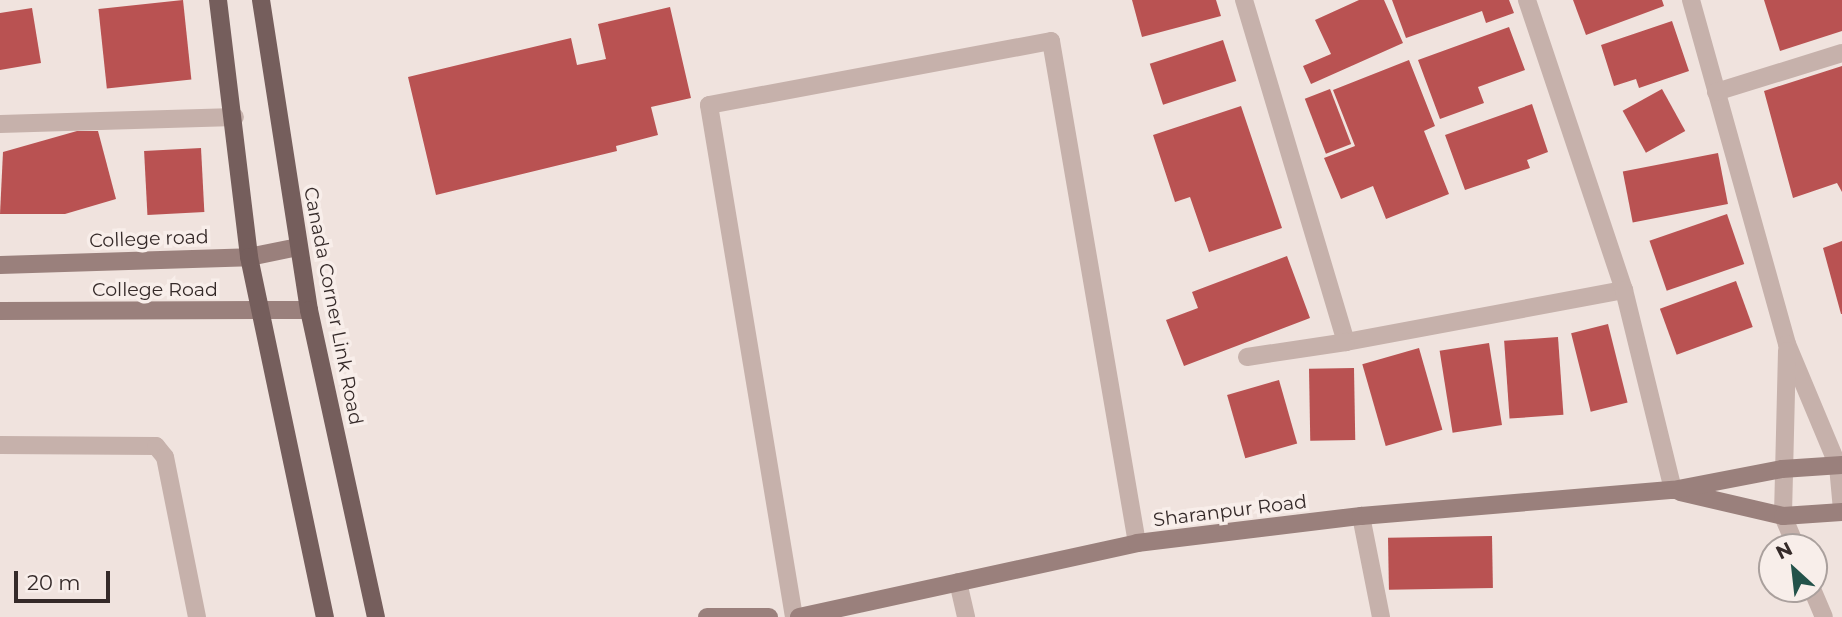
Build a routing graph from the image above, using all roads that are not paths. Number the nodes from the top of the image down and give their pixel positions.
1 (218, 0) edge
2 (261, 0) edge
3 (1244, 0) edge
4 (1527, 0) edge
5 (1691, 0) edge
6 (1842, 53) edge
7 (1716, 92) junction
8 (235, 117) junction
9 (0, 124) edge
10 (298, 247) junction
11 (249, 257) junction
12 (0, 265) edge
13 (1625, 290) junction
14 (262, 310) junction
15 (309, 310) junction
16 (0, 311) edge
17 (1346, 341) junction
18 (1787, 344) junction
19 (1247, 357) dead end
20 (0, 445) edge
21 (1840, 466) edge
22 (1782, 469) junction
23 (1673, 490) junction
24 (1842, 511) edge
25 (1361, 516) junction
26 (1783, 516) junction
27 (1790, 533) edge
28 (1137, 543) junction
29 (958, 582) junction
30 (197, 617) edge
31 (325, 617) edge
32 (376, 617) edge
33 (707, 617) edge
34 (769, 617) edge
35 (796, 617) edge
36 (966, 617) edge
37 (1381, 617) edge

1 - 8 main road
2 - 10 main road, Canada Corner Link Road
3 - 17 street
4 - 13 street
5 - 7 street
6 - 7 street
7 - 18 street
8 - 9 street
8 - 11 main road
10 - 11 main road, College road
10 - 15 main road, Canada Corner Link Road
11 - 12 main road, College road
11 - 14 main road
13 - 17 street
13 - 23 street
14 - 15 main road, College Road
14 - 16 main road, College Road
14 - 31 main road
15 - 32 main road, Canada Corner Link Road
17 - 19 street
18 - 21 street
18 - 22 street
20 - 30 street
21 - 22 main road, Sharanpur Road
21 - 24 street
22 - 23 main road, Sharanpur Road
22 - 26 street
23 - 25 main road, Sharanpur Road
23 - 26 main road, Sharanpur Road
24 - 26 main road, Sharanpur Road
25 - 28 main road, Sharanpur Road
25 - 37 street
26 - 27 street
28 - 29 main road, Sharanpur Road
28 - 35 street
29 - 35 main road, Sharanpur Road
29 - 36 street
33 - 34 main road

